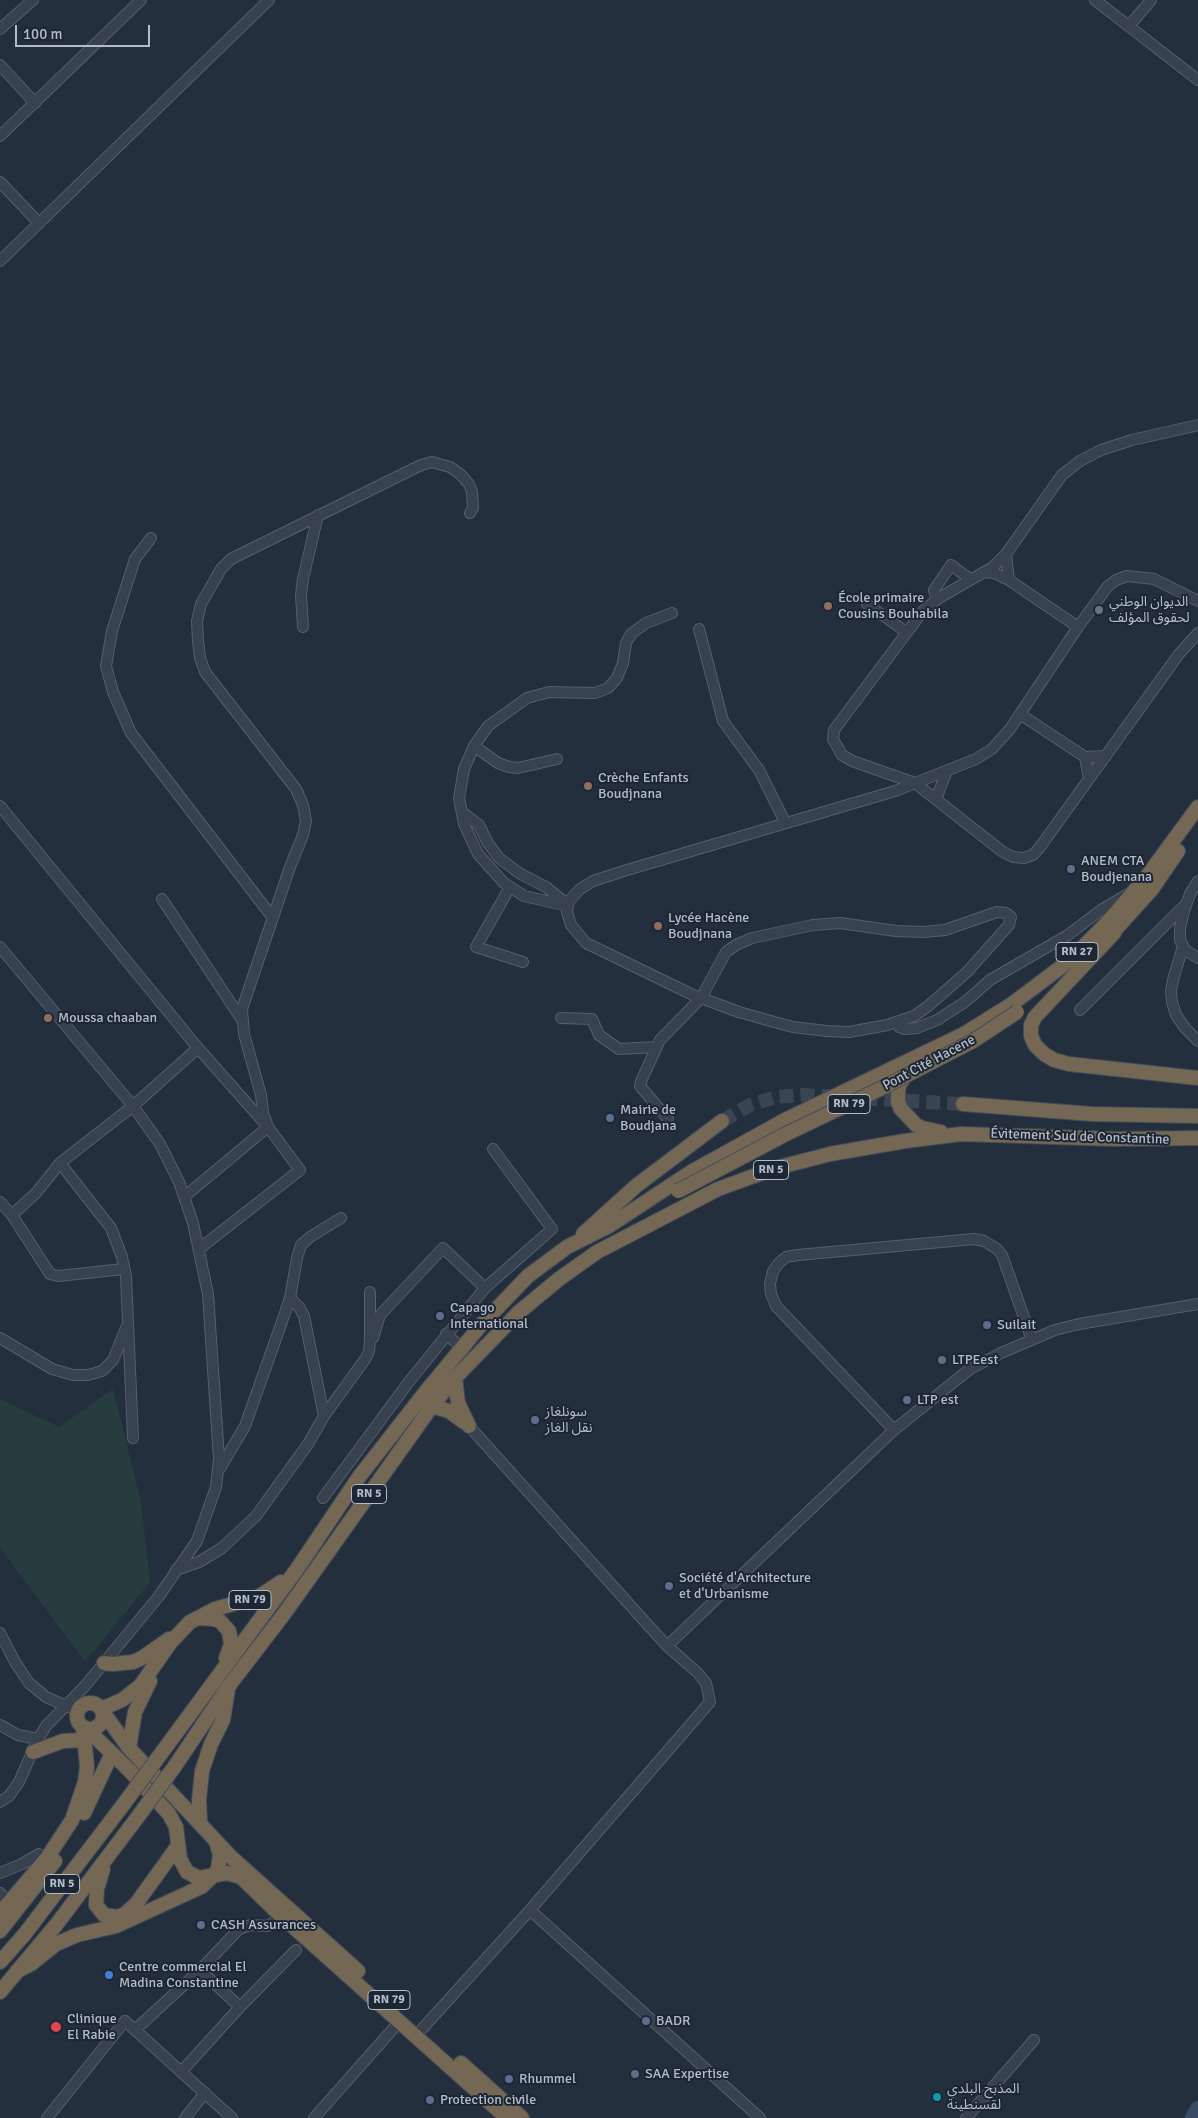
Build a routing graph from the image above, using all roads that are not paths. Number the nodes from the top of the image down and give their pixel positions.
1 (33, 0) edge
2 (141, 0) edge
3 (269, 0) edge
4 (1095, 0) edge
5 (1151, 0) edge
6 (1129, 26) junction
7 (0, 29) edge
8 (0, 65) edge
9 (1198, 80) edge
10 (34, 103) junction
11 (0, 136) edge
12 (0, 182) edge
13 (39, 223) junction
14 (0, 261) edge
15 (1198, 425) edge
16 (470, 513) dead end
17 (318, 515) junction
18 (151, 538) dead end
19 (1006, 554) junction
20 (984, 572) junction
21 (970, 579) junction
22 (1009, 580) junction
23 (937, 600) junction
24 (1198, 601) edge
25 (867, 604) dead end
26 (672, 613) dead end
27 (303, 627) dead end
28 (1078, 627) junction
29 (699, 629) dead end
30 (906, 632) junction
31 (1198, 633) edge
32 (1020, 714) junction
33 (474, 746) junction
34 (1106, 756) junction
35 (1085, 757) junction
36 (557, 759) dead end
37 (946, 771) junction
38 (1089, 779) junction
39 (915, 783) junction
40 (936, 799) junction
41 (0, 806) edge
42 (1198, 807) edge
43 (462, 812) junction
44 (1198, 821) edge
45 (785, 822) junction
46 (1198, 881) edge
47 (510, 887) junction
48 (1136, 890) junction
49 (162, 899) dead end
50 (1187, 903) junction
51 (568, 906) junction
52 (272, 918) junction
53 (1114, 933) junction
54 (1183, 946) junction
55 (0, 947) edge
56 (1198, 958) edge
57 (523, 962) dead end
58 (701, 998) junction
59 (1080, 1010) dead end
60 (1017, 1012) joint
61 (561, 1018) dead end
62 (242, 1020) junction
63 (896, 1022) junction
64 (1198, 1040) edge
65 (656, 1047) junction
66 (198, 1048) junction
67 (919, 1054) junction
68 (1198, 1078) edge
69 (963, 1104) tunnel mouth
70 (133, 1106) junction
71 (1198, 1116) edge
72 (668, 1119) dead end
73 (722, 1120) tunnel mouth
74 (268, 1127) junction
75 (961, 1134) junction
76 (1198, 1138) edge
77 (493, 1149) dead end
78 (60, 1163) junction
79 (676, 1187) junction
80 (184, 1197) junction
81 (0, 1202) edge
82 (12, 1215) junction
83 (341, 1218) dead end
84 (567, 1247) junction
85 (199, 1249) junction
86 (597, 1252) junction
87 (124, 1269) junction
88 (485, 1288) junction
89 (370, 1292) dead end
90 (290, 1298) junction
91 (1198, 1304) edge
92 (128, 1322) junction
93 (446, 1334) junction
94 (0, 1338) edge
95 (1032, 1340) junction
96 (462, 1348) junction
97 (369, 1351) junction
98 (455, 1378) junction
99 (432, 1406) junction
100 (324, 1416) junction
101 (468, 1426) junction
102 (894, 1430) junction
103 (134, 1438) dead end
104 (218, 1471) junction
105 (323, 1498) dead end
106 (297, 1569) junction
107 (175, 1571) junction
108 (196, 1618) junction
109 (0, 1634) edge
110 (174, 1637) junction
111 (667, 1646) junction
112 (104, 1663) junction
113 (153, 1668) junction
114 (219, 1675) junction
115 (228, 1687) junction
116 (65, 1705) junction
117 (78, 1711) junction
118 (102, 1711) junction
119 (0, 1725) edge
120 (85, 1731) junction
121 (35, 1745) junction
122 (129, 1748) junction
123 (112, 1753) junction
124 (0, 1802) edge
125 (200, 1822) junction
126 (216, 1841) junction
127 (177, 1848) junction
128 (39, 1854) dead end
129 (108, 1856) junction
130 (0, 1873) edge
131 (214, 1875) junction
132 (3, 1903) edge
133 (530, 1910) junction
134 (279, 1914) junction
135 (0, 1931) edge
136 (296, 1950) dead end
137 (0, 1962) edge
138 (200, 1970) junction
139 (17, 1971) junction
140 (0, 1992) edge
141 (240, 2007) junction
142 (400, 2021) junction
143 (422, 2029) junction
144 (135, 2030) junction
145 (1034, 2040) dead end
146 (181, 2072) junction
147 (205, 2093) junction
148 (47, 2118) edge
149 (185, 2118) edge
150 (232, 2118) edge
151 (314, 2118) edge
152 (507, 2118) edge
153 (522, 2118) edge
154 (760, 2118) edge
155 (966, 2118) edge

1 - 7 street
2 - 10 street
3 - 13 street
4 - 6 street
5 - 6 street
6 - 9 street
8 - 10 street
10 - 11 street
12 - 13 street
13 - 14 street
15 - 19 street
16 - 17 street
17 - 27 street
17 - 52 street
18 - 52 street
19 - 20 street
19 - 22 street
20 - 21 street
20 - 22 street
21 - 23 street
21 - 23 street
22 - 28 street
23 - 30 street
24 - 28 street
25 - 30 street
26 - 33 street
28 - 32 street
29 - 45 street
30 - 39 street
31 - 34 street
32 - 35 street
32 - 37 street
33 - 36 street
33 - 43 street
34 - 35 street
34 - 38 street
35 - 38 street
37 - 39 street
37 - 40 street
38 - 40 street
39 - 40 street
39 - 45 street
41 - 66 street
42 - 48 highway, RN 27
43 - 47 street
43 - 51 street
44 - 53 highway, RN 27
45 - 51 street
46 - 50 street
47 - 51 street
47 - 57 street
48 - 63 street
48 - 67 highway, RN 27
49 - 62 street
50 - 54 street
50 - 59 street
51 - 58 street
52 - 62 street
53 - 60 highway, RN 27
53 - 68 highway
54 - 56 street
54 - 64 street
55 - 70 street
58 - 63 street
58 - 63 street
58 - 65 street
60 - 79 highway, Pont Cité Hacene / RN 79, bridge
61 - 65 street
62 - 74 street
65 - 72 street
66 - 70 street
66 - 74 street
67 - 75 highway
67 - 79 highway, Pont Cité Hacene / RN 79
69 - 71 highway, Évitement Sud de Constantine
70 - 78 street
70 - 80 street
73 - 84 highway, RN 5
74 - 80 street
74 - 85 street
75 - 76 highway, Évitement Sud de Constantine / RN 5
75 - 86 highway, RN 5
77 - 88 street
78 - 82 street
78 - 87 street
79 - 84 highway, RN 79
79 - 86 highway, RN 79
80 - 85 street
81 - 82 street
82 - 87 street
83 - 90 street
84 - 96 highway, RN 5
85 - 104 street
86 - 98 highway, RN 5
87 - 92 street
88 - 93 street
88 - 97 street
89 - 97 street
90 - 100 street
90 - 104 street
91 - 95 street
92 - 94 street
92 - 103 street
93 - 96 street
93 - 105 street
95 - 102 street
95 - 102 street
96 - 106 highway, RN 5
97 - 100 street
98 - 99 highway, RN 5
98 - 101 highway
99 - 101 highway
99 - 115 highway, RN 5
100 - 107 street
101 - 111 street
102 - 111 street
104 - 107 street
106 - 108 highway, RN 79
106 - 114 highway, RN 5
107 - 112 street
108 - 110 highway, RN 79
108 - 114 highway
109 - 116 street
110 - 112 highway
110 - 113 highway, RN 79
111 - 133 street
112 - 116 street
113 - 118 highway
113 - 122 highway
114 - 137 highway, RN 5, bridge
115 - 125 highway
115 - 129 highway, RN 5, bridge
116 - 117 street
116 - 121 street
117 - 118 highway
117 - 120 highway
118 - 120 highway
118 - 122 highway, RN 79
119 - 121 street
120 - 121 highway
120 - 123 highway, RN 79
120 - 132 highway
121 - 124 street
122 - 125 highway, RN 79
123 - 127 highway, RN 79
123 - 135 highway
125 - 126 highway, RN 79
126 - 131 highway
126 - 143 highway, RN 79
127 - 129 highway
127 - 131 highway, RN 79
128 - 130 street
129 - 139 highway, RN 5
131 - 134 highway, RN 79
131 - 139 highway
133 - 143 street
133 - 154 street
134 - 138 street
134 - 142 highway, RN 79
136 - 141 street
138 - 141 street
138 - 144 street
139 - 140 highway, RN 5
141 - 146 street
142 - 151 street
142 - 152 highway, RN 79
143 - 153 highway, RN 79
144 - 146 street
144 - 148 street
145 - 155 street
146 - 147 street
147 - 149 street
147 - 150 street

